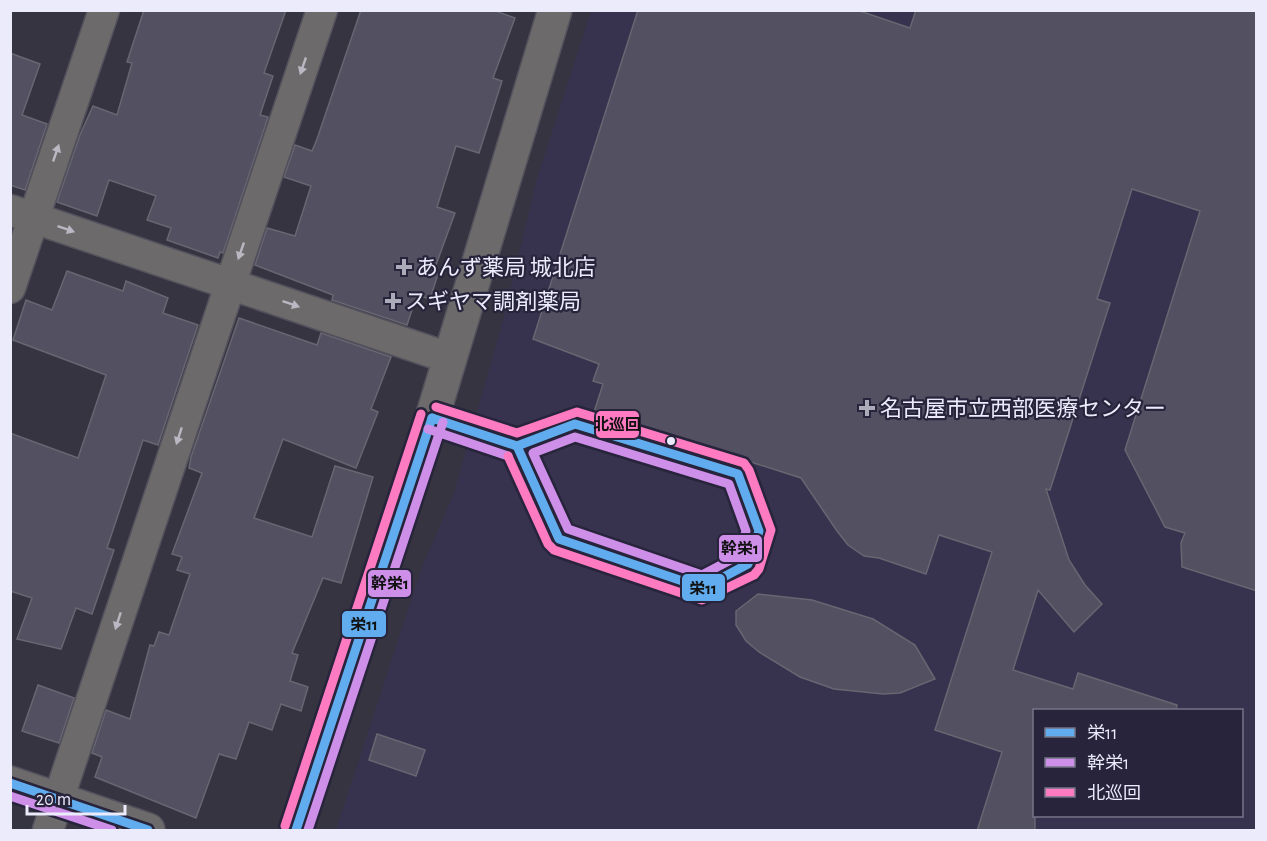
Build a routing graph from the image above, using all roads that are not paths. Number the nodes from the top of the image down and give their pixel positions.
1 (104, 10) edge
2 (322, 10) edge
3 (555, 10) edge
4 (22, 214) edge
5 (230, 283) junction
6 (10, 288) edge
7 (449, 358) junction
8 (10, 783) edge
9 (58, 799) junction
10 (48, 831) edge
11 (148, 831) edge
12 (297, 831) edge

4 -> 1 street
2 -> 5 street
3 - 7 street
4 -> 5 street
4 - 6 street
5 -> 7 street
5 -> 9 street
7 - 12 street
8 - 9 street
9 - 10 street
9 - 11 street

